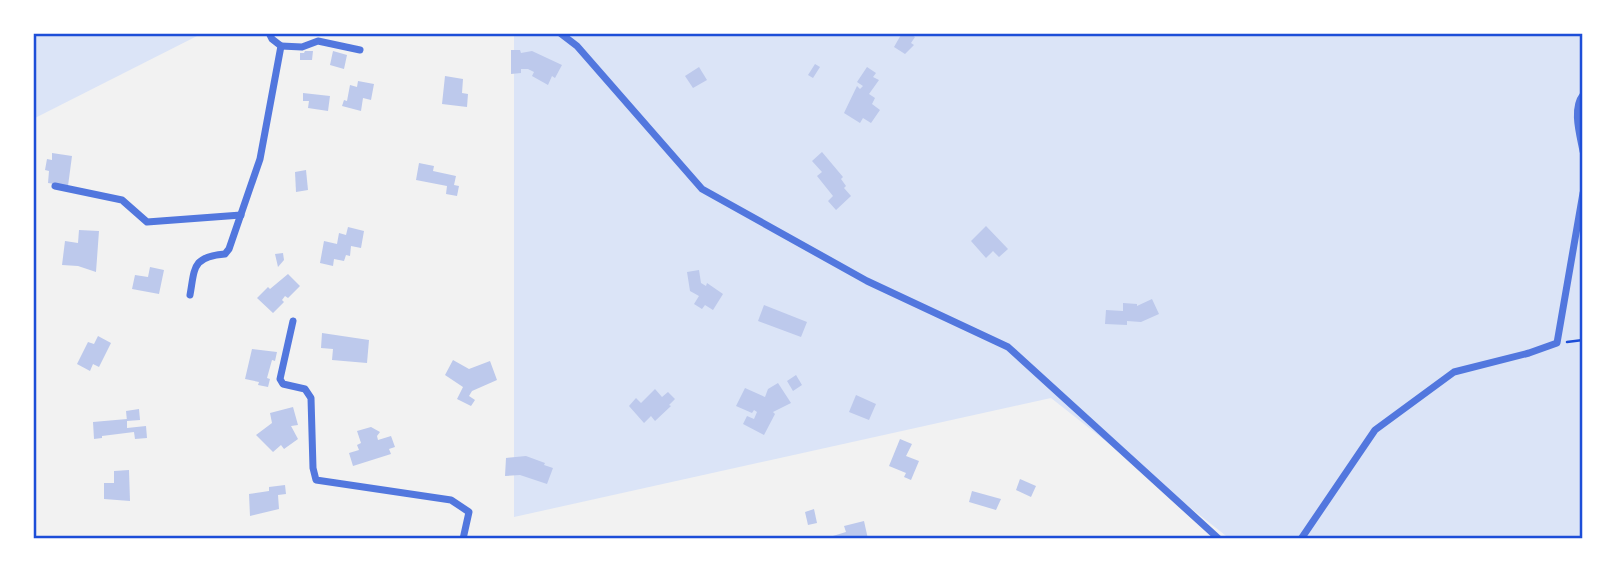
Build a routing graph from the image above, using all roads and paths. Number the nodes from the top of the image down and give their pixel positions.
1 (269, 33) edge
2 (561, 33) edge
3 (281, 46) junction
4 (360, 50) dead end
5 (1583, 95) edge
6 (1583, 151) edge
7 (55, 186) dead end
8 (1583, 192) edge
9 (241, 215) junction
10 (190, 295) dead end
11 (293, 320) dead end
12 (1583, 340) edge
13 (1557, 343) junction
14 (463, 539) edge
15 (1219, 539) edge
16 (1301, 539) edge

1 - 3 street
2 - 15 street
3 - 4 street
3 - 9 street
5 - 6 street
7 - 9 street
8 - 13 street
9 - 10 street
11 - 14 street
12 - 13 path
13 - 16 street

